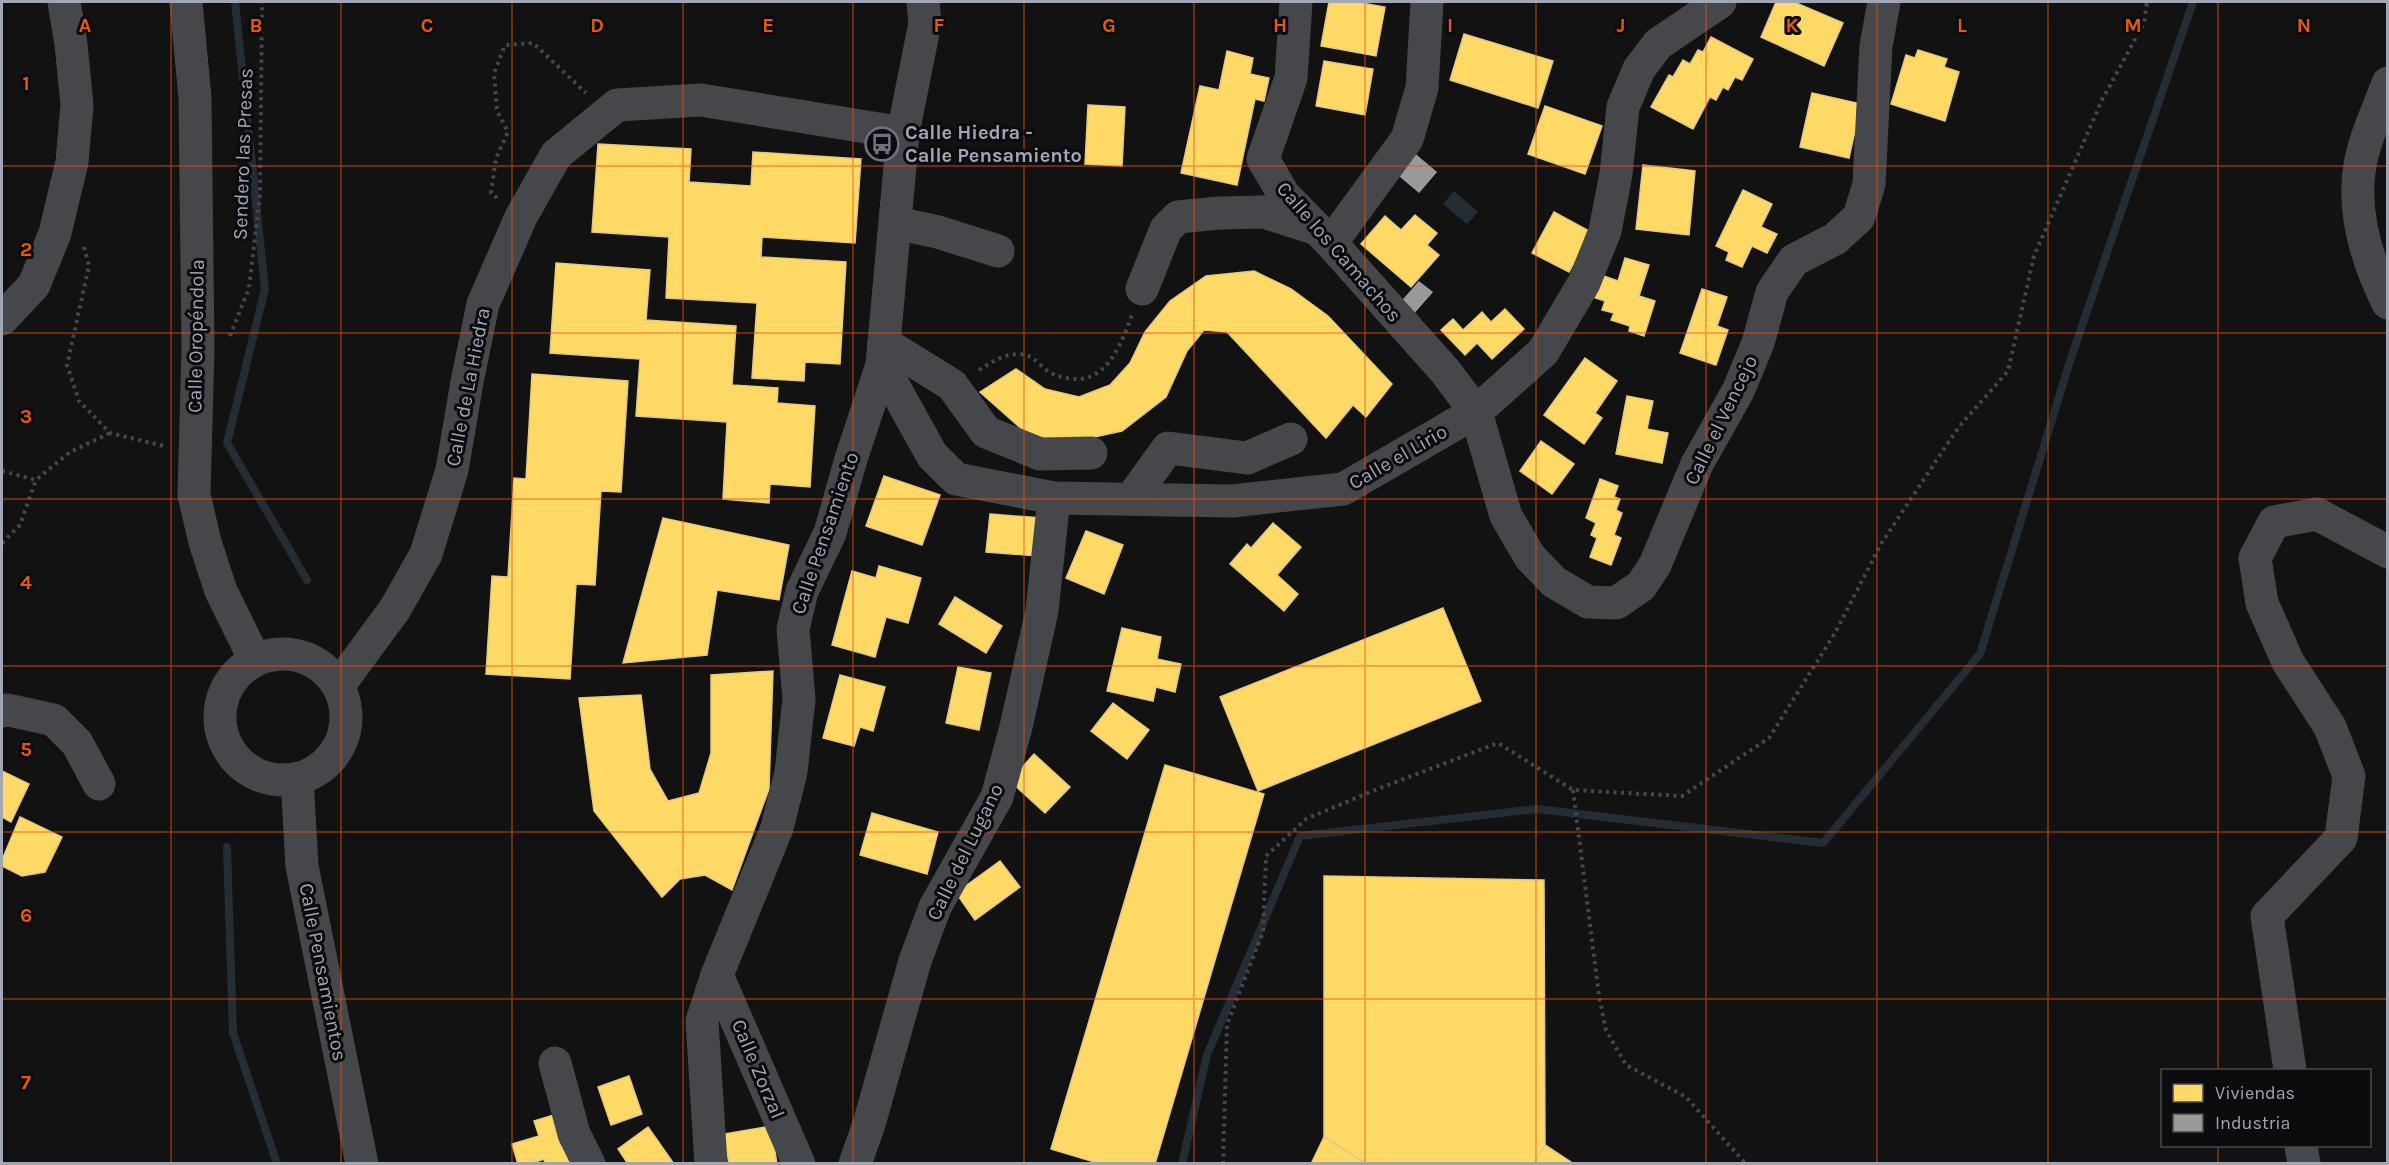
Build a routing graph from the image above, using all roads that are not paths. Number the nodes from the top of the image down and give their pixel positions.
1 (64, 2) edge
2 (186, 2) edge
3 (923, 2) edge
4 (1296, 2) edge
5 (1427, 2) edge
6 (1720, 2) edge
7 (1884, 2) edge
8 (2388, 83) edge
9 (903, 133) junction
10 (896, 223) junction
11 (1324, 236) junction
12 (998, 251) dead end
13 (1142, 289) road end
14 (2388, 303) edge
15 (2, 319) edge
16 (883, 354) junction
17 (1476, 412) junction
18 (1291, 439) dead end
19 (1091, 453) dead end
20 (1054, 498) junction
21 (1131, 500) junction
22 (2388, 552) edge
23 (255, 660) junction
24 (339, 685) junction
25 (2, 711) edge
26 (297, 779) junction
27 (99, 784) dead end
28 (717, 975) junction
29 (555, 1063) dead end
30 (2290, 1069) edge
31 (2301, 1147) edge
32 (362, 1164) edge
33 (589, 1164) edge
34 (711, 1164) edge
35 (799, 1164) edge
36 (855, 1164) edge
37 (2304, 1164) edge

1 - 15 street
2 - 23 street, Calle Oropéndola
3 - 9 street, Calle Pensamiento
4 - 11 street, Calle los Camachos
5 - 11 street
6 - 17 street, Calle el Lirio
7 - 17 street, Calle el Vencejo
8 - 14 street
9 - 10 street, Calle Pensamiento
9 - 24 street, Calle de La Hiedra
10 - 12 street
10 - 16 street, Calle Pensamiento
11 - 13 street
11 - 17 street, Calle los Camachos
16 - 19 street
16 - 20 street, Calle el Lirio
16 - 28 street, Calle Pensamiento
17 - 21 street, Calle el Lirio
18 - 21 street
20 - 21 street, Calle el Lirio
20 - 36 street, Calle del Lugano
22 - 30 street
23 - 24 street
23 - 26 street
24 - 26 street
25 - 27 street
26 - 32 street, Calle Pensamientos
28 - 34 street, Calle Pensamiento
28 - 35 street, Calle Zorzal
29 - 33 street
31 - 37 street

